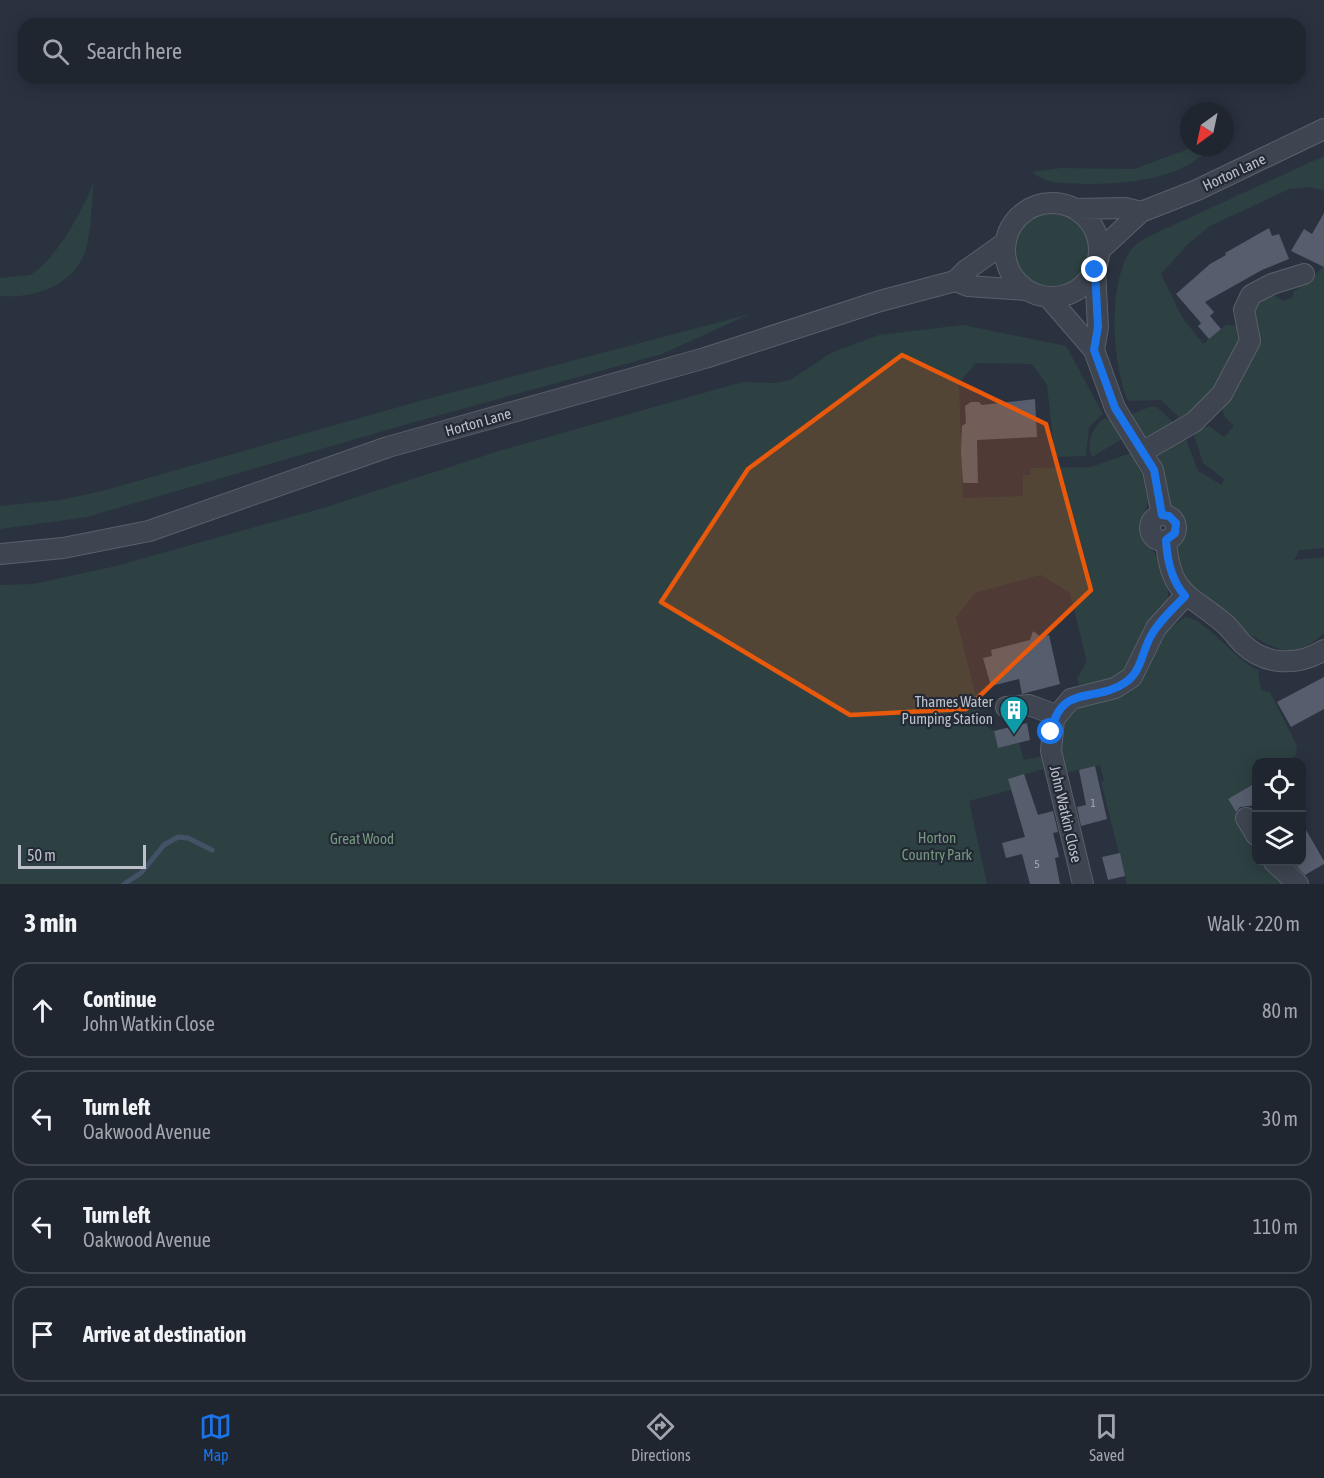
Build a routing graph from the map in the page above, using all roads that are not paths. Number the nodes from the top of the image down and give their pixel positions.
1 (1324, 129) edge
2 (1076, 209) junction
3 (1142, 212) junction
4 (1006, 242) junction
5 (1100, 250) junction
6 (1095, 270) junction
7 (1304, 274) dead end
8 (955, 281) junction
9 (1026, 290) junction
10 (1048, 297) junction
11 (1094, 350) junction
12 (1144, 451) junction
13 (0, 554) edge
14 (1185, 596) junction
15 (1324, 650) edge
16 (1006, 707) dead end
17 (1056, 714) junction
18 (1246, 818) dead end
19 (1252, 827) edge
20 (1279, 866) edge
21 (1083, 884) edge
22 (1298, 884) edge

1 - 3 street, Horton Lane
2 - 3 street, Horton Lane
2 - 4 street
2 - 5 street
3 - 5 street, Horton Lane
4 - 8 street, Horton Lane
4 - 9 street
5 - 6 street
6 - 10 street
6 - 11 street
7 - 12 street
8 - 9 street, Horton Lane
8 - 13 street, Horton Lane
9 - 10 street
10 - 11 street
11 - 12 street
12 - 14 street
14 - 15 street
14 - 17 street
16 - 17 street
17 - 21 street, John Watkin Close
18 - 19 street
20 - 22 street

